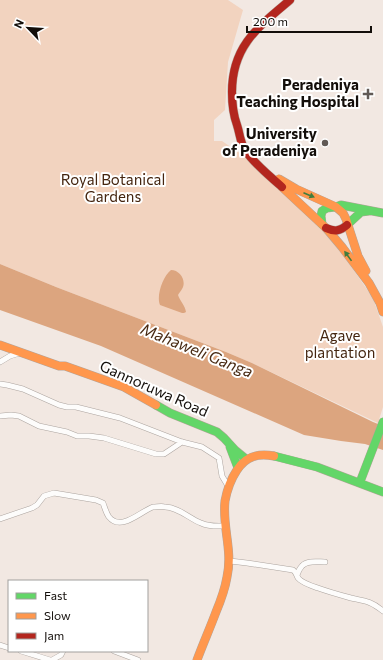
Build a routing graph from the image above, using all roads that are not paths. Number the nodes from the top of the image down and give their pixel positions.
1 (290, 0) edge
2 (239, 133) junction
3 (336, 207) junction
4 (372, 211) junction
5 (383, 213) edge
6 (347, 225) junction
7 (324, 226) junction
8 (383, 301) edge
9 (383, 312) edge
10 (0, 341) edge
11 (0, 345) edge
12 (20, 353) junction
13 (0, 362) edge
14 (65, 366) junction
15 (0, 384) edge
16 (0, 416) edge
17 (383, 422) edge
18 (182, 442) junction
19 (228, 443) junction
20 (246, 459) junction
21 (238, 468) junction
22 (360, 482) junction
23 (228, 486) junction
24 (383, 492) edge
25 (0, 519) edge
26 (225, 526) junction
27 (230, 561) junction
28 (325, 562) dead end
29 (297, 575) junction
30 (383, 611) edge
31 (24, 652) edge
32 (62, 652) edge
33 (117, 652) edge
34 (30, 654) junction
35 (28, 660) edge
36 (51, 660) edge
37 (138, 660) edge
38 (196, 660) edge

1 - 2 main road
2 -> 3 main road
2 - 7 main road
3 - 4 main road
3 - 6 main road
3 - 7 main road
4 - 5 main road
4 - 6 main road
6 - 7 main road
6 - 8 main road
9 -> 7 main road
10 - 14 main road, Gannoruwa Road
11 - 12 main road, Gannoruwa Road
12 - 13 street
12 - 14 main road, Gannoruwa Road
14 - 19 main road, Gannoruwa Road
15 - 18 street
16 - 18 street
17 - 22 main road
18 - 23 street
19 - 20 main road, Gannoruwa Road
19 - 21 main road, Gannoruwa Road
20 - 21 main road
20 - 22 main road
21 - 23 main road
22 - 24 main road
23 - 26 main road
25 - 26 street
26 - 27 main road
27 - 29 street
27 - 38 main road
28 - 29 street
29 - 30 street
31 - 34 street
32 - 36 street
33 - 37 street
34 - 35 street
34 - 36 street

